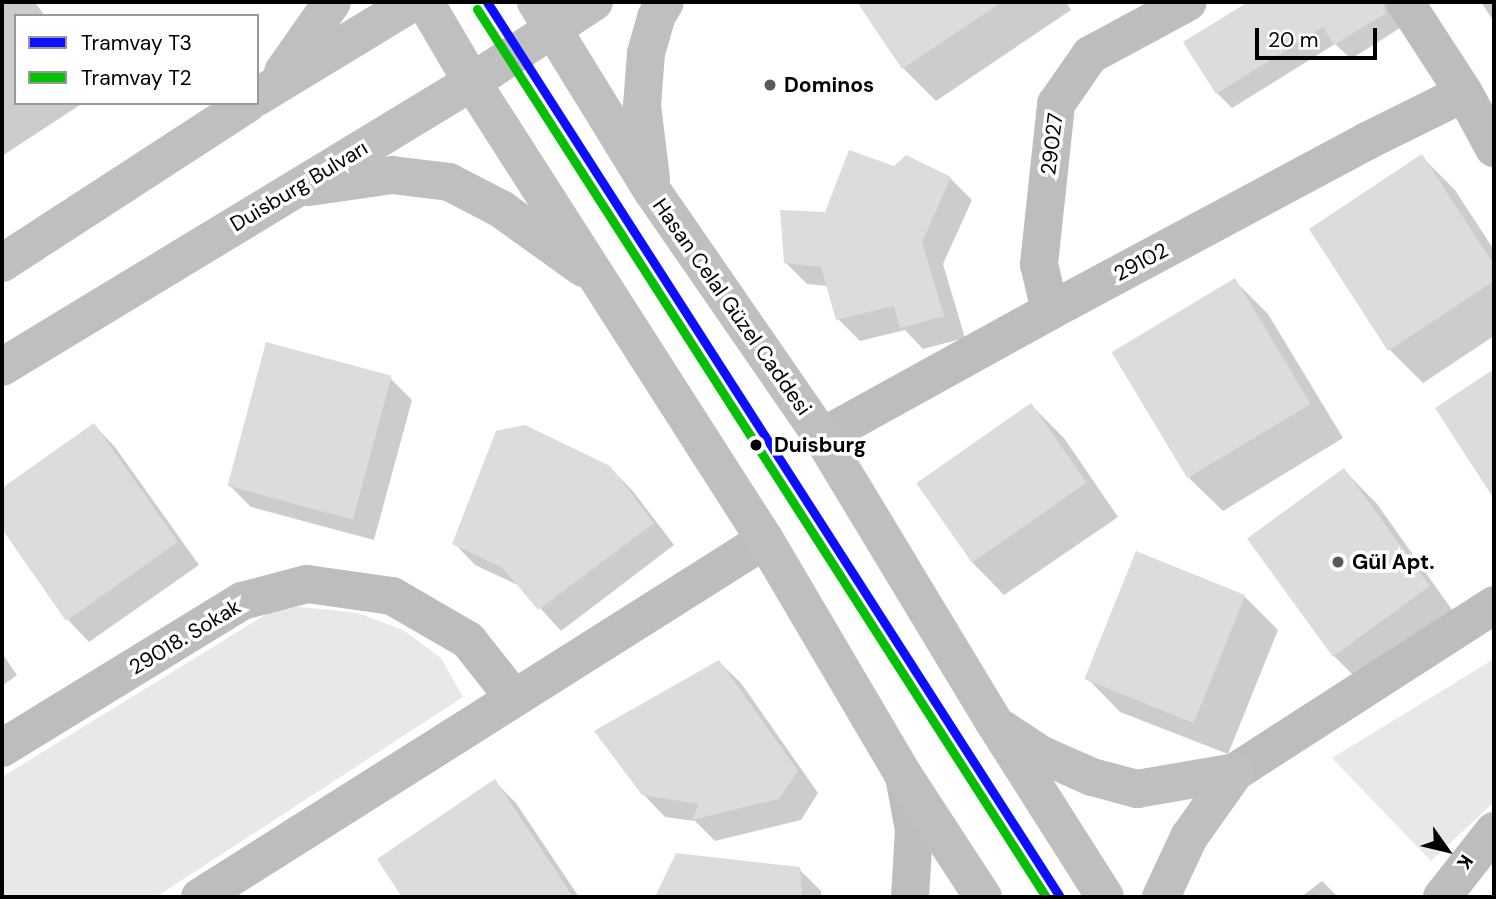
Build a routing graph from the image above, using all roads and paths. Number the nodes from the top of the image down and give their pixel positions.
1 (332, 2) edge
2 (413, 2) edge
3 (425, 2) edge
4 (594, 2) edge
5 (665, 2) edge
6 (1188, 2) edge
7 (1405, 2) edge
8 (544, 16) edge
9 (472, 82) junction
10 (1464, 93) junction
11 (259, 96) edge
12 (245, 105) edge
13 (1494, 148) edge
14 (290, 190) junction
15 (653, 192) junction
16 (2, 263) edge
17 (600, 281) junction
18 (1050, 311) junction
19 (2, 368) edge
20 (822, 437) junction
21 (765, 540) junction
22 (1494, 605) edge
23 (514, 698) junction
24 (994, 722) junction
25 (2, 748) edge
26 (1235, 772) junction
27 (904, 776) junction
28 (1494, 831) edge
29 (200, 897) edge
30 (910, 897) edge
31 (983, 897) edge
32 (1105, 897) edge
33 (1161, 897) edge
34 (1442, 897) edge

1 - 11 main road
2 - 11 main road
3 - 9 main road
4 - 8 main road, Duisburg Bulvarı
5 - 15 main road
6 - 18 street, 29027
7 - 10 street
8 - 9 main road, Duisburg Bulvarı
8 - 15 main road, Hasan Celal Güzel Caddesi
9 - 14 main road, Duisburg Bulvarı
9 - 17 main road
10 - 13 street
10 - 18 street, 29102
12 - 16 main road
14 - 17 main road
14 - 19 main road, Duisburg Bulvarı
15 - 20 main road, Hasan Celal Güzel Caddesi
17 - 21 main road
18 - 20 street, 29102
20 - 24 main road, Hasan Celal Güzel Caddesi
21 - 23 street
21 - 27 main road
22 - 26 street
23 - 25 street, 29018. Sokak
23 - 29 street
24 - 26 main road
24 - 32 main road, Hasan Celal Güzel Caddesi
26 - 33 main road
27 - 30 street
27 - 31 main road
28 - 34 street

